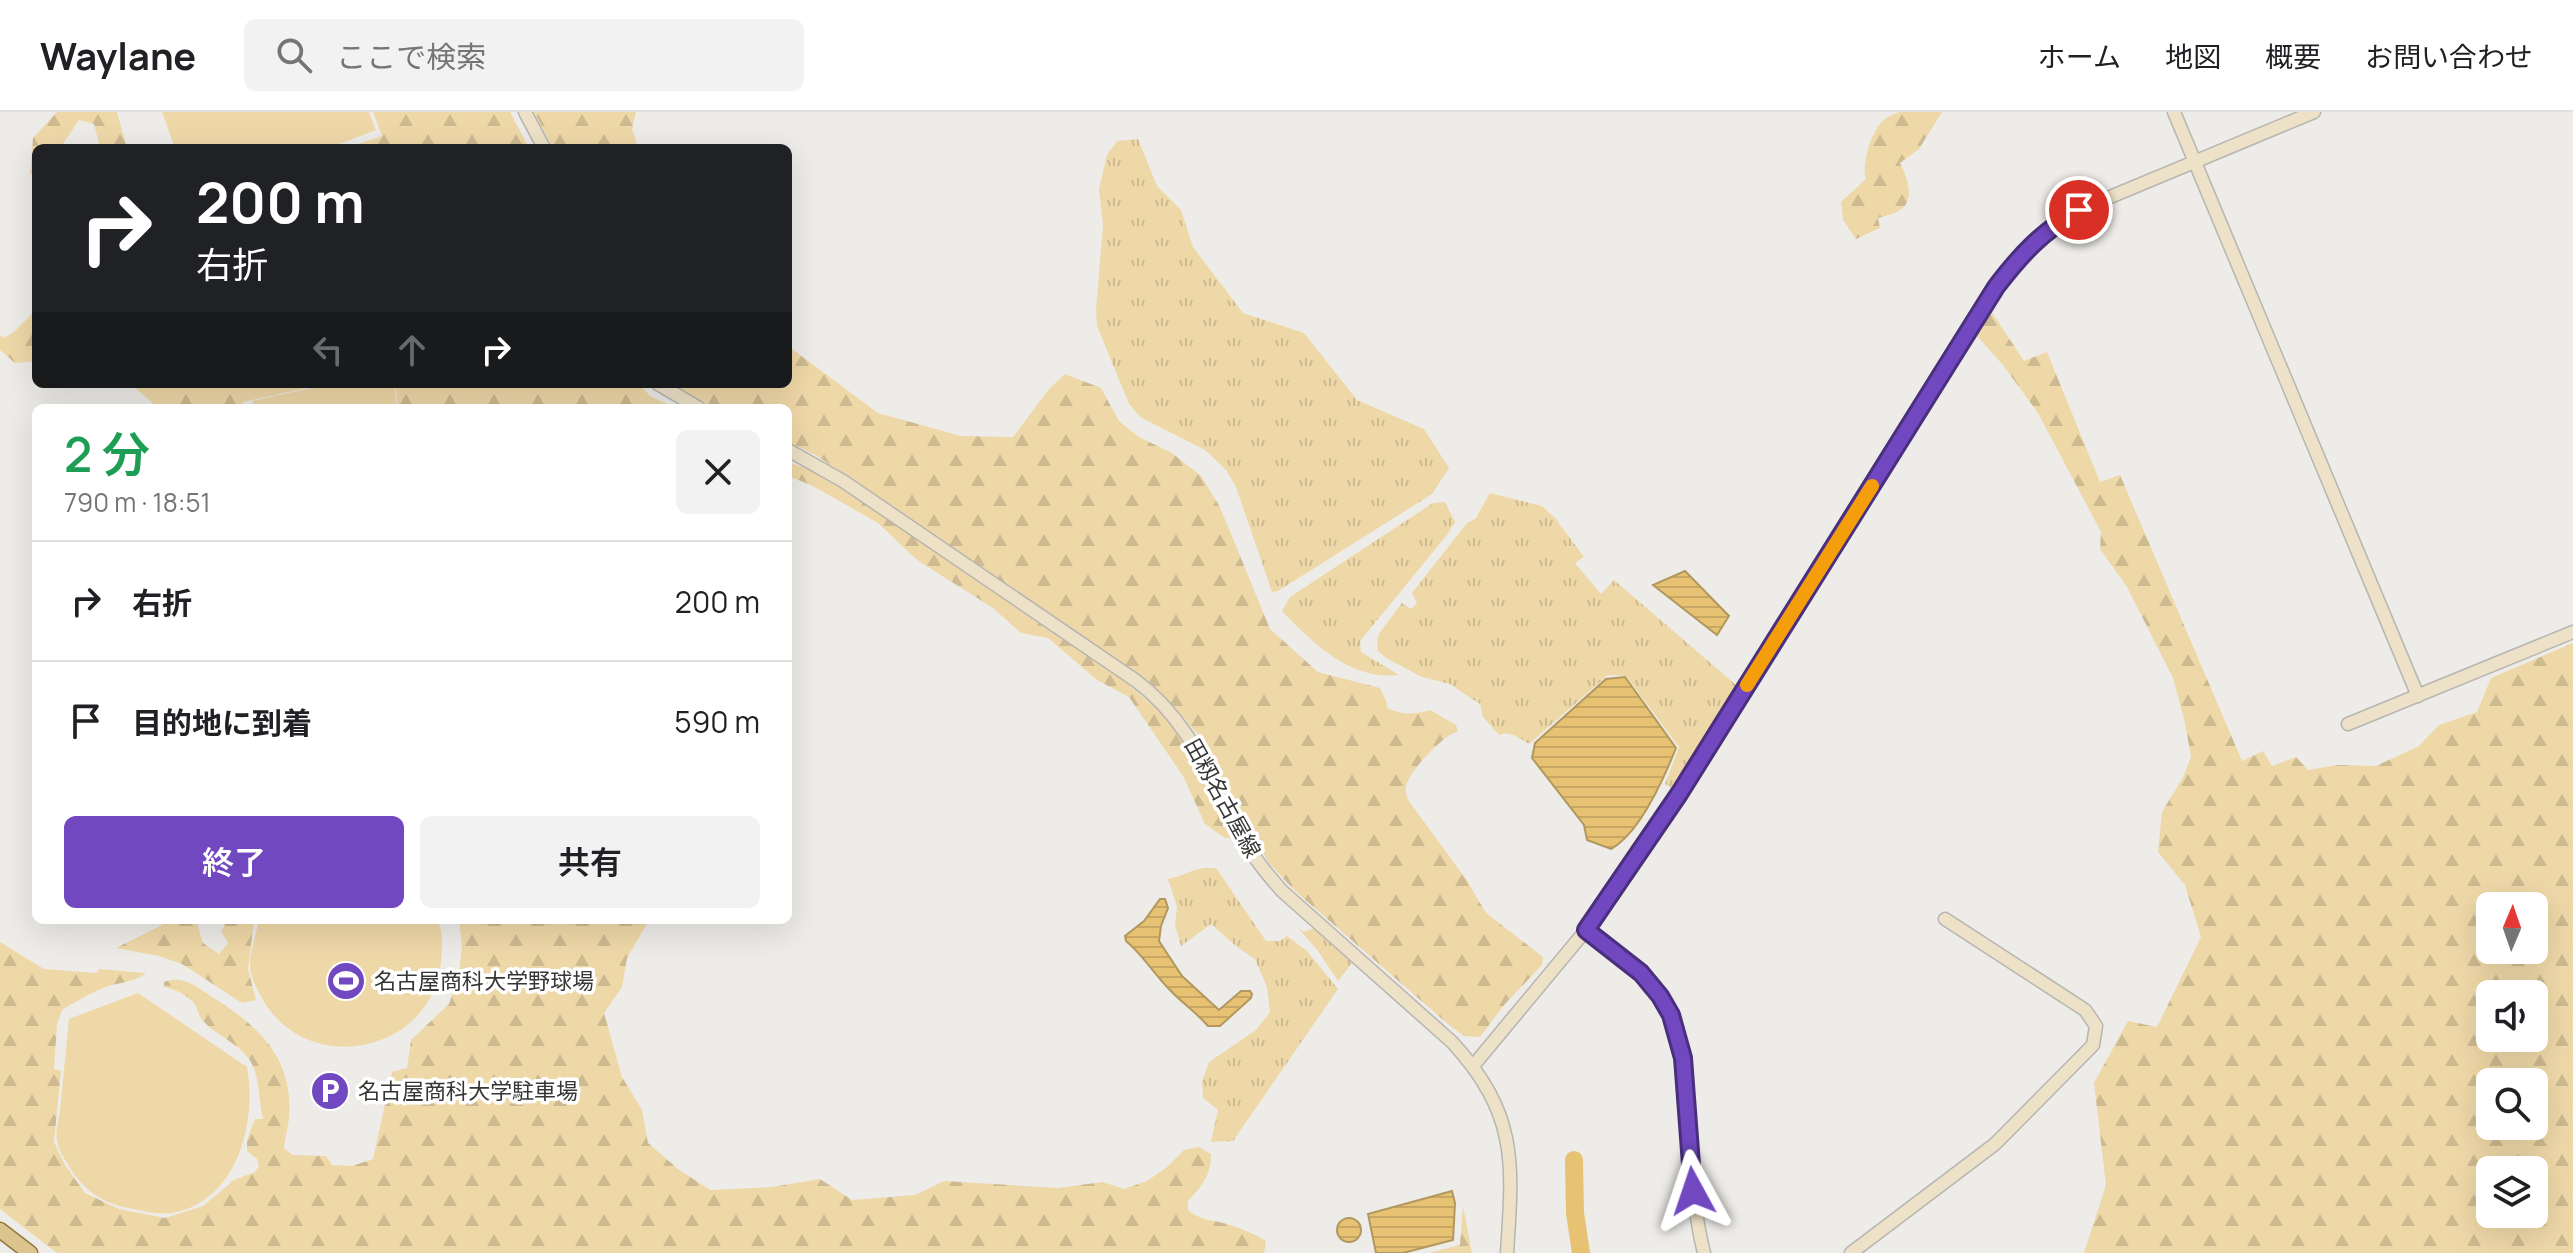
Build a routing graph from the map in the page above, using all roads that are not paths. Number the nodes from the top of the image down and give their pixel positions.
1 (525, 112) edge
2 (2174, 112) edge
3 (2314, 112) edge
4 (542, 144) edge
5 (2195, 161) junction
6 (665, 388) edge
7 (692, 404) edge
8 (792, 452) edge
9 (2573, 632) edge
10 (2418, 696) junction
11 (2348, 724) dead end
12 (1945, 919) dead end
13 (1586, 930) junction
14 (1473, 1066) junction
15 (0, 1230) edge
16 (30, 1253) edge
17 (1507, 1253) edge
18 (1704, 1253) edge
19 (1851, 1253) edge

1 - 4 street
2 - 5 street
3 - 5 street
5 - 10 street
5 - 13 street
6 - 7 street
8 - 14 street, 田籾名古屋線
9 - 10 street
10 - 11 street
12 - 19 street
13 - 14 street
13 - 18 street
14 - 17 street, 田籾名古屋線
15 - 16 main road

